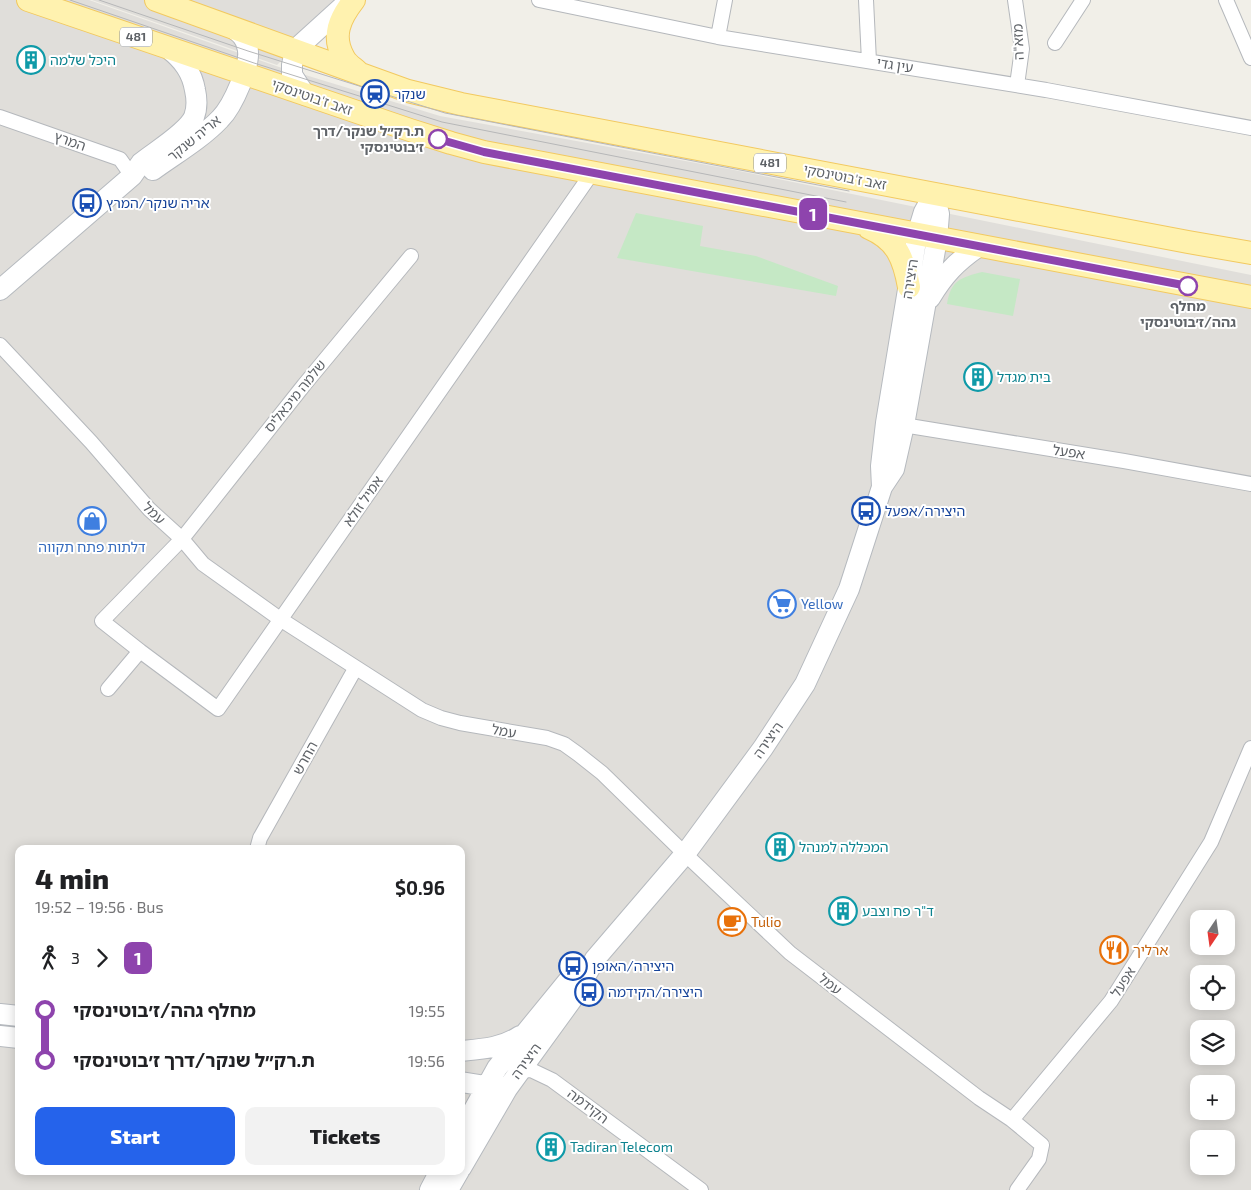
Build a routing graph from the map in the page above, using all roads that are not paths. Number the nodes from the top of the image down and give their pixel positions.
1 (28, 0) edge
2 (156, 0) edge
3 (352, 0) edge
4 (539, 0) edge
5 (725, 0) edge
6 (866, 0) edge
7 (1015, 0) edge
8 (1083, 0) edge
9 (1226, 0) edge
10 (233, 28) junction
11 (718, 37) junction
12 (1055, 43) dead end
13 (169, 48) junction
14 (295, 50) junction
15 (1251, 58) edge
16 (869, 61) junction
17 (359, 73) junction
18 (243, 74) junction
19 (1017, 85) junction
20 (305, 95) junction
21 (0, 117) edge
22 (1251, 128) edge
23 (592, 173) junction
24 (132, 176) junction
25 (934, 194) junction
26 (847, 220) junction
27 (927, 237) junction
28 (978, 246) junction
29 (1251, 253) edge
30 (411, 256) dead end
31 (908, 287) junction
32 (0, 290) edge
33 (1251, 297) edge
34 (924, 309) junction
35 (0, 345) edge
36 (895, 424) junction
37 (1251, 484) edge
38 (182, 539) junction
39 (280, 619) junction
40 (140, 651) junction
41 (355, 669) junction
42 (108, 689) dead end
43 (1251, 748) edge
44 (258, 845) edge
45 (685, 854) junction
46 (595, 959) junction
47 (0, 1014) edge
48 (15, 1016) edge
49 (0, 1036) edge
50 (522, 1036) junction
51 (15, 1038) edge
52 (465, 1051) edge
53 (465, 1059) edge
54 (497, 1068) junction
55 (518, 1071) junction
56 (465, 1083) edge
57 (487, 1086) junction
58 (507, 1089) junction
59 (1012, 1120) junction
60 (465, 1126) edge
61 (465, 1161) edge
62 (438, 1175) edge
63 (457, 1175) edge
64 (430, 1190) edge
65 (448, 1190) edge
66 (701, 1190) edge
67 (1017, 1190) edge

1 - 13 main road, זאב ז'בוטינסקי / 481
2 - 10 main road, זאב ז'בוטינסקי / 481
3 - 14 street
3 - 17 main road
4 - 11 street, עין גדי
5 - 11 street
6 - 16 street
7 - 19 street, מזא"ה
8 - 12 street
9 - 15 street
10 - 14 main road, זאב ז'בוטינסקי / 481
10 - 18 street, אריה שנקר
11 - 16 street, עין גדי
13 - 18 main road, זאב ז'בוטינסקי / 481
13 - 24 street, אריה שנקר
14 - 17 main road, זאב ז'בוטינסקי / 481
14 - 20 street
16 - 19 street, עין גדי
17 - 25 main road, זאב ז'בוטינסקי / 481
18 - 20 main road, זאב ז'בוטינסקי / 481
18 - 24 street, אריה שנקר
19 - 22 street, עין גדי
20 - 23 main road, זאב ז'בוטינסקי / 481
21 - 24 street, המרץ
23 - 26 main road, זאב ז'בוטינסקי / 481
23 - 39 street, אמיל זולא
24 - 32 street, אריה שנקר
25 - 27 street, היצירה
25 - 29 main road, זאב ז'בוטינסקי / 481
26 - 27 main road, זאב ז'בוטינסקי / 481
26 - 31 main road
27 - 28 main road, זאב ז'בוטינסקי / 481
27 - 31 street, היצירה
27 - 34 street, היצירה
28 - 33 main road, זאב ז'בוטינסקי / 481
28 - 34 street
30 - 38 street, שלמה מיכאליס
31 - 36 street, היצירה
34 - 36 street, היצירה
35 - 38 street, עמל
36 - 37 street, אפעל
36 - 45 street, היצירה
38 - 39 street, עמל
38 - 40 street, שלמה מיכאליס
39 - 40 street, אמיל זולא
39 - 41 street, עמל
40 - 42 street
41 - 44 street, החרש
41 - 45 street, עמל
43 - 59 street, אפעל
45 - 46 street, היצירה
45 - 59 street, עמל
46 - 50 street, היצירה
46 - 55 street, היצירה
47 - 48 street
49 - 51 street
50 - 52 street
50 - 54 street, היצירה
53 - 54 street
54 - 57 street, היצירה
54 - 58 street
55 - 58 street, היצירה
55 - 66 street, הקידמה
56 - 57 street
57 - 58 street
57 - 60 street, היצירה
58 - 61 street, היצירה
59 - 67 street
62 - 64 street
63 - 65 street

